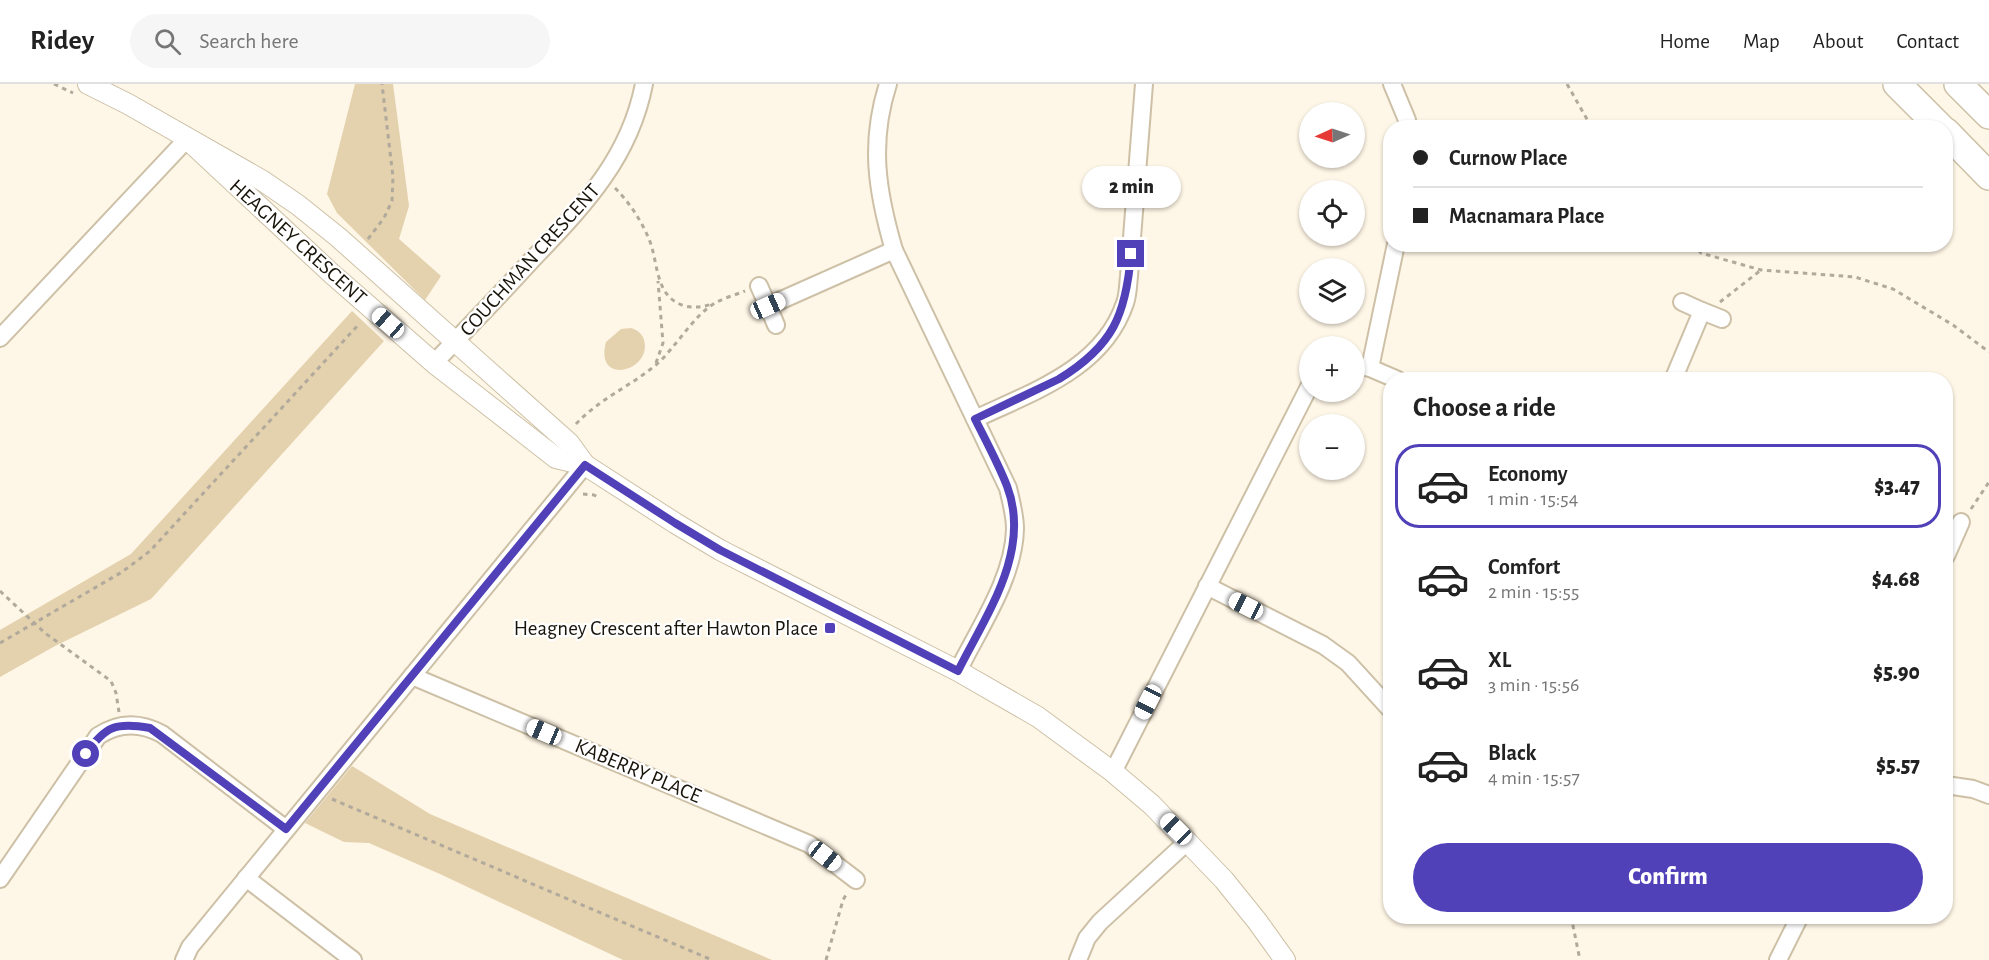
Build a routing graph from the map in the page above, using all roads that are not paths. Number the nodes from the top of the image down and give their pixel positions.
1 (644, 84) edge
2 (888, 84) edge
3 (1144, 84) edge
4 (1392, 84) edge
5 (1897, 84) edge
6 (1958, 84) edge
7 (83, 90) edge
8 (1989, 115) edge
9 (1405, 120) edge
10 (1933, 120) edge
11 (187, 139) junction
12 (1953, 139) edge
13 (1989, 176) edge
14 (894, 250) junction
15 (1394, 252) edge
16 (759, 286) road end
17 (1682, 302) dead end
18 (768, 306) junction
19 (776, 325) dead end
20 (0, 338) edge
21 (455, 342) junction
22 (1365, 356) edge
23 (434, 363) junction
24 (1365, 368) edge
25 (1678, 372) edge
26 (1383, 375) edge
27 (1301, 402) edge
28 (975, 419) junction
29 (585, 465) junction
30 (1961, 522) road end
31 (1953, 540) edge
32 (1207, 586) junction
33 (958, 671) junction
34 (412, 676) junction
35 (1383, 695) edge
36 (1113, 772) junction
37 (1953, 786) edge
38 (1989, 795) edge
39 (286, 829) junction
40 (1188, 841) junction
41 (246, 878) junction
42 (0, 879) edge
43 (856, 880) road end
44 (1796, 924) edge
45 (184, 960) edge
46 (353, 960) edge
47 (1078, 960) edge
48 (1285, 960) edge
49 (1778, 960) edge

1 - 21 street, COUCHMAN CRESCENT
2 - 14 street
3 - 28 street
4 - 9 street
5 - 10 highway
6 - 8 highway
7 - 11 street, HEAGNEY CRESCENT
11 - 20 street
11 - 21 street, HEAGNEY CRESCENT
11 - 23 street, HEAGNEY CRESCENT
12 - 13 highway
14 - 18 street
14 - 28 street
15 - 22 street
16 - 18 street
17 - 25 street
18 - 19 street
21 - 23 street, COUCHMAN CRESCENT
21 - 29 street, HEAGNEY CRESCENT
23 - 29 street, HEAGNEY CRESCENT
24 - 26 street
27 - 32 street
28 - 33 street
29 - 33 street, HEAGNEY CRESCENT
29 - 34 street
30 - 31 street
32 - 35 street
32 - 36 street
33 - 36 street, HEAGNEY CRESCENT
34 - 39 street
34 - 43 street, KABERRY PLACE
36 - 40 street, HEAGNEY CRESCENT
37 - 38 street
39 - 41 street
39 - 42 street
40 - 47 street
40 - 48 street, HEAGNEY CRESCENT
41 - 45 street
41 - 46 street
44 - 49 street

